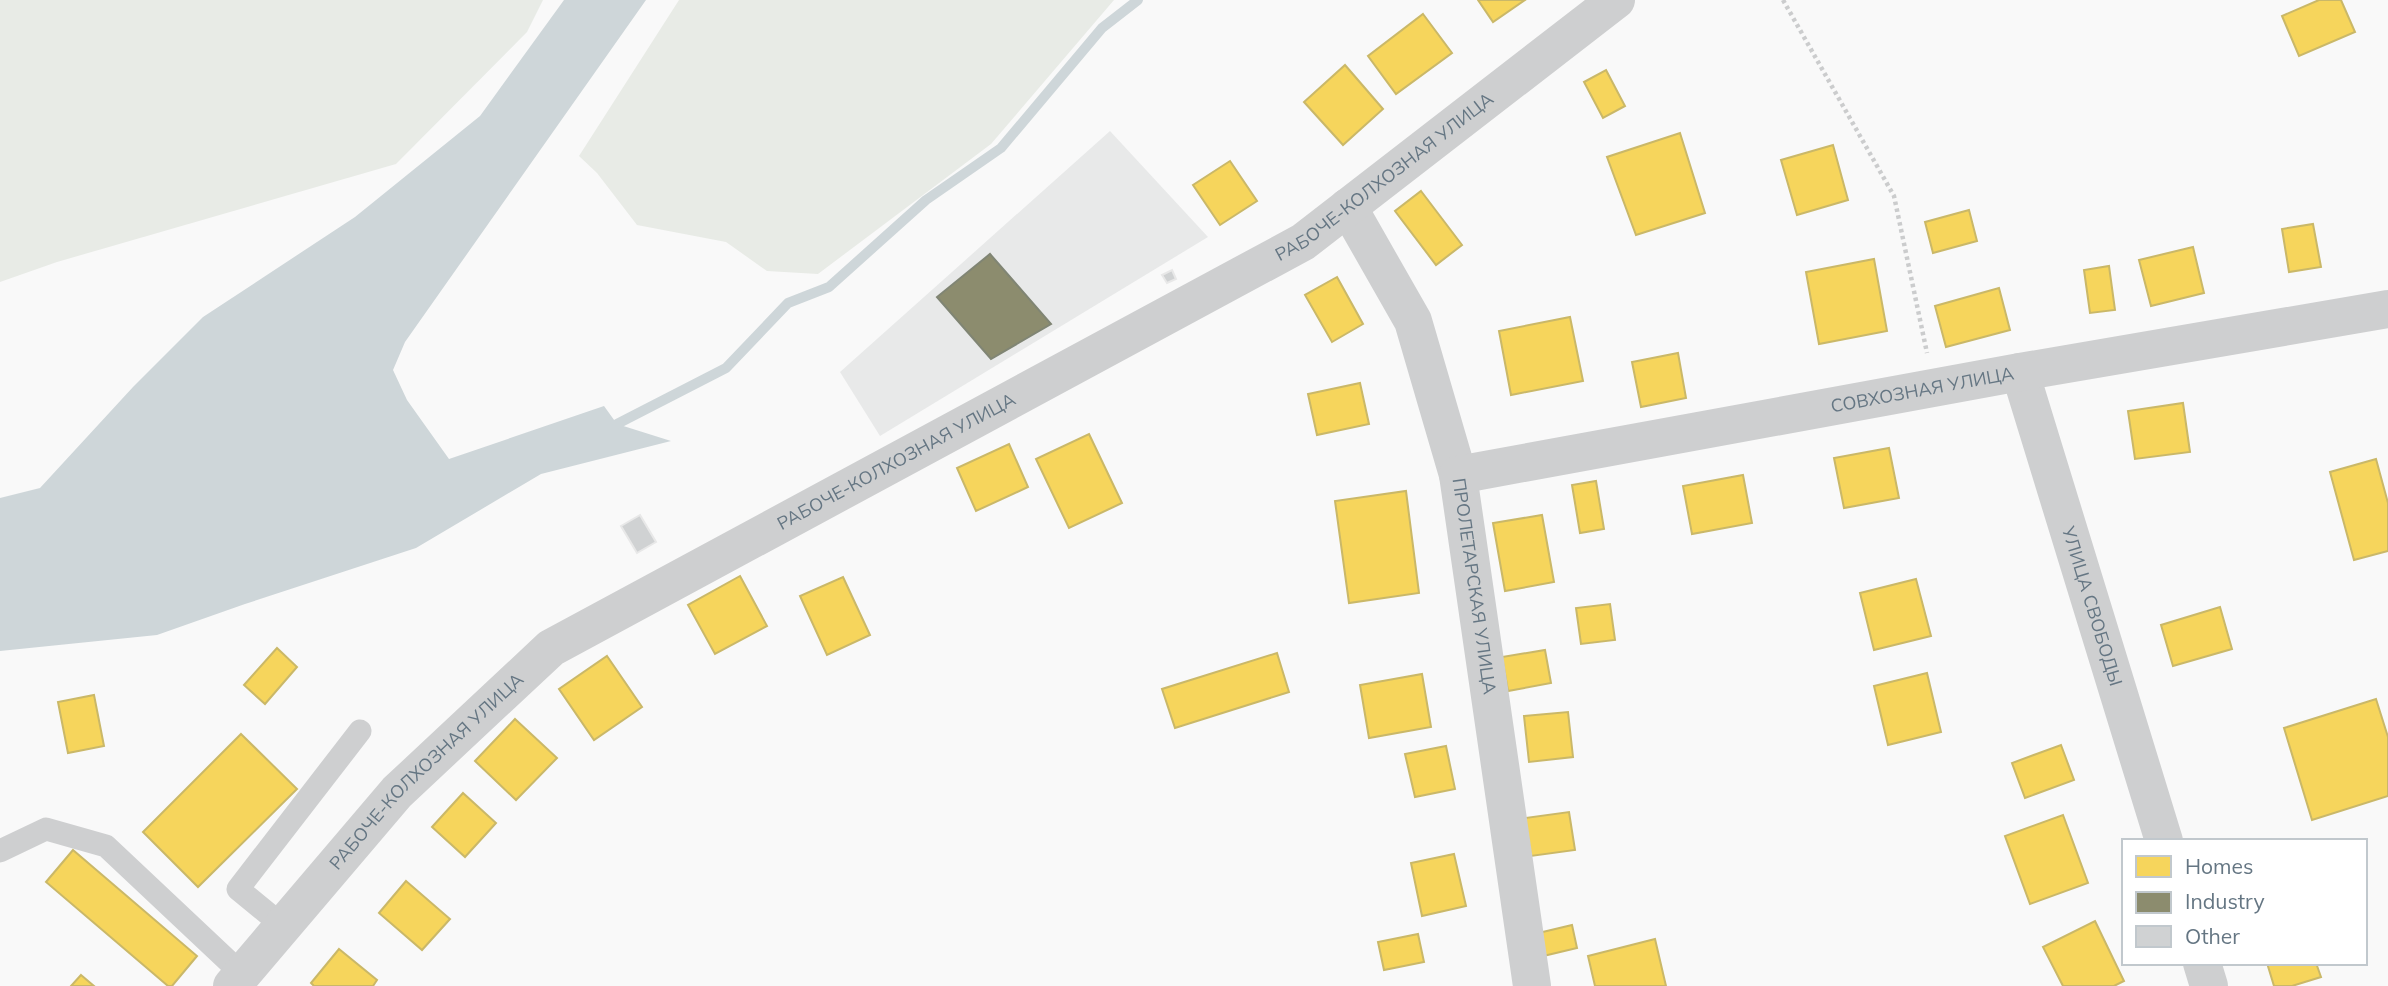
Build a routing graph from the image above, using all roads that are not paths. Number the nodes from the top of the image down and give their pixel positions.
1 (1616, 0) edge
2 (1348, 207) junction
3 (2388, 309) edge
4 (2020, 372) junction
5 (1458, 475) junction
6 (360, 731) dead end
7 (2163, 839) edge
8 (0, 851) edge
9 (283, 926) junction
10 (2203, 965) edge
11 (237, 980) edge
12 (1532, 986) edge
13 (2209, 986) edge

1 - 2 street, РАБОЧЕ-КОЛХОЗНАЯ УЛИЦА
2 - 5 street, ПРОЛЕТАРСКАЯ УЛИЦА
2 - 9 street, РАБОЧЕ-КОЛХОЗНАЯ УЛИЦА
3 - 4 street, СОВХОЗНАЯ УЛИЦА
4 - 5 street, СОВХОЗНАЯ УЛИЦА
4 - 7 street, УЛИЦА СВОБОДЫ
5 - 12 street, ПРОЛЕТАРСКАЯ УЛИЦА
6 - 9 lane
8 - 11 lane
9 - 11 street, РАБОЧЕ-КОЛХОЗНАЯ УЛИЦА
10 - 13 street

